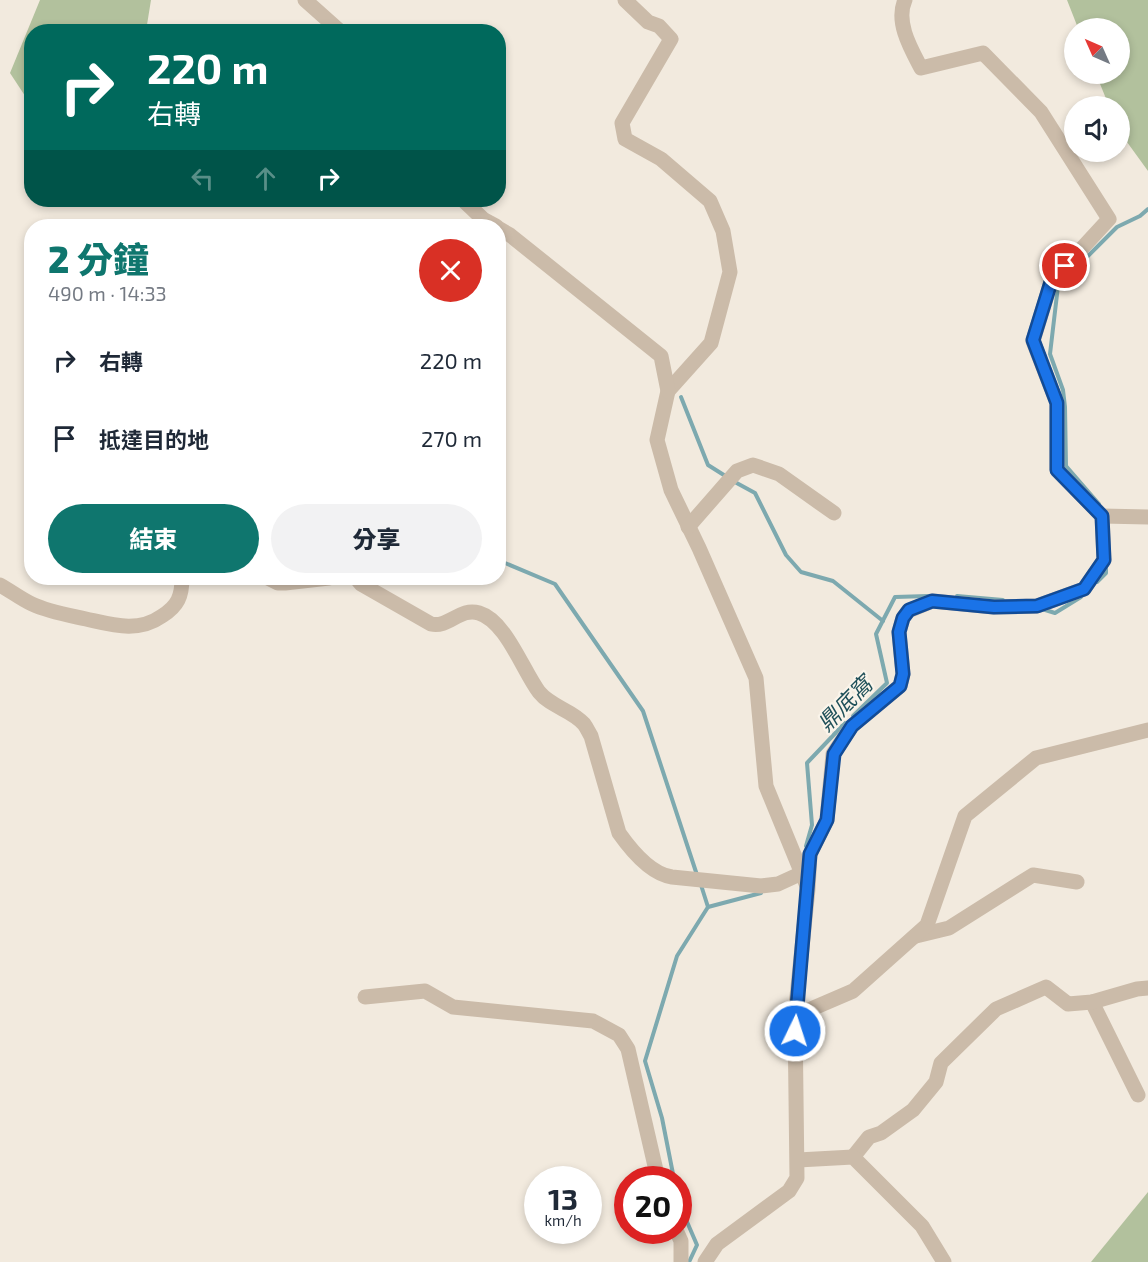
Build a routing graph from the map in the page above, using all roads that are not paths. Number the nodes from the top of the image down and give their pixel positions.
1 (305, 0) edge
2 (625, 0) edge
3 (905, 0) edge
4 (332, 24) edge
5 (470, 207) edge
6 (483, 219) edge
7 (506, 233) edge
8 (668, 391) junction
9 (834, 513) dead end
10 (1102, 516) junction
11 (1148, 517) edge
12 (688, 527) junction
13 (0, 585) edge
14 (182, 585) edge
15 (363, 585) edge
16 (1148, 730) edge
17 (802, 873) junction
18 (1077, 882) dead end
19 (808, 889) junction
20 (913, 937) junction
21 (1148, 988) edge
22 (365, 997) dead end
23 (1092, 1002) junction
24 (795, 1024) junction
25 (1138, 1095) dead end
26 (853, 1157) junction
27 (798, 1160) junction
28 (655, 1166) edge
29 (681, 1244) edge
30 (711, 1261) edge
31 (681, 1262) edge
32 (944, 1262) edge

1 - 4 street
2 - 8 street
3 - 10 street
5 - 6 street
7 - 8 street
8 - 12 street
9 - 12 street
10 - 11 street
10 - 19 street
12 - 17 street
13 - 14 street
15 - 17 street
16 - 20 street
17 - 19 street
18 - 20 street
19 - 24 street
20 - 24 street
21 - 23 street
22 - 28 street
23 - 25 street
23 - 26 street
24 - 27 street
26 - 27 street
26 - 32 street
27 - 30 street
29 - 31 street

